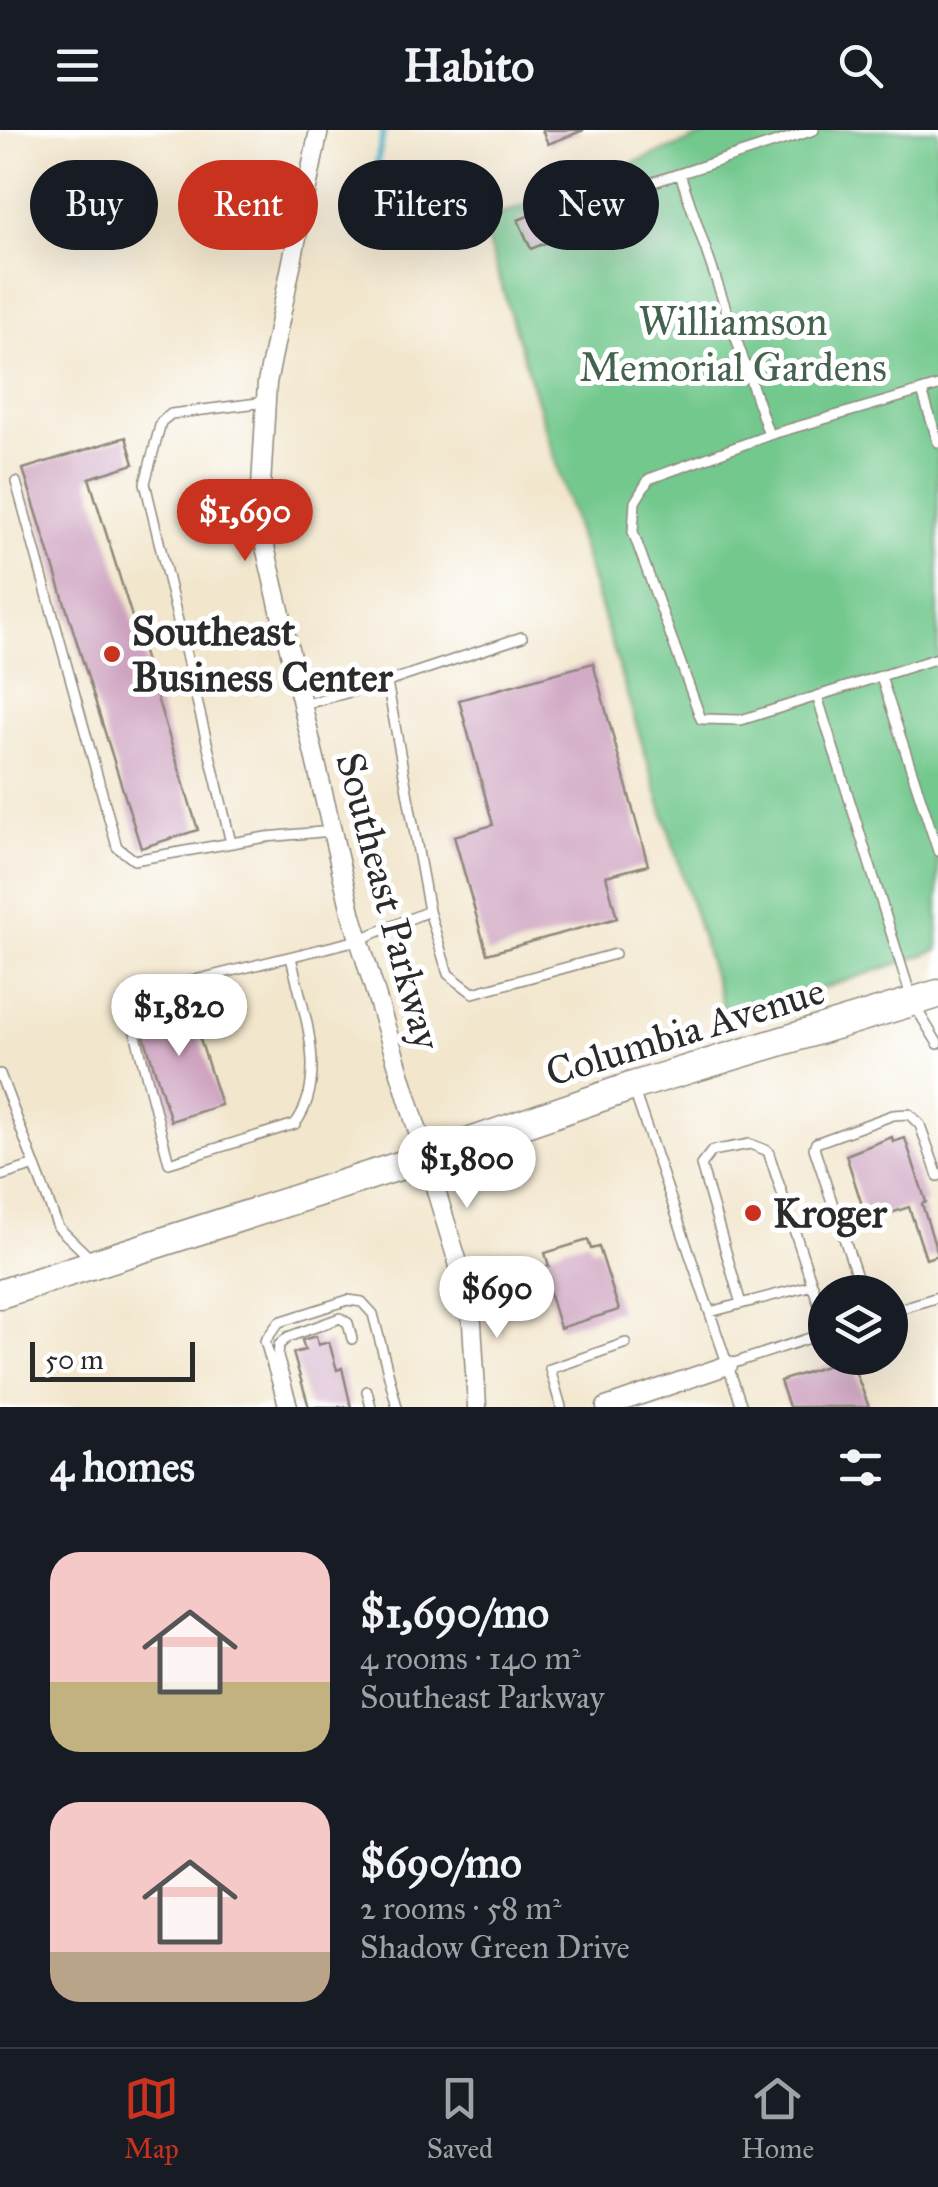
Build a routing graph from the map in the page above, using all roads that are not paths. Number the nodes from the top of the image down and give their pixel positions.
1 (319, 130) edge
2 (814, 130) edge
3 (680, 174) junction
4 (659, 181) edge
5 (938, 386) edge
6 (922, 391) junction
7 (266, 402) junction
8 (770, 435) junction
9 (938, 442) edge
10 (16, 482) dead end
11 (522, 637) dead end
12 (938, 658) edge
13 (881, 677) junction
14 (387, 682) junction
15 (817, 696) junction
16 (302, 705) junction
17 (332, 831) junction
18 (231, 843) junction
19 (938, 851) edge
20 (429, 911) junction
21 (358, 940) junction
22 (615, 954) dead end
23 (292, 956) junction
24 (926, 998) edge
25 (938, 1044) edge
26 (0, 1074) edge
27 (632, 1086) junction
28 (424, 1158) junction
29 (32, 1166) junction
30 (0, 1176) edge
31 (938, 1176) edge
32 (95, 1263) junction
33 (810, 1275) edge
34 (856, 1275) edge
35 (808, 1286) edge
36 (0, 1294) edge
37 (938, 1297) edge
38 (742, 1304) junction
39 (908, 1306) edge
40 (710, 1312) junction
41 (352, 1339) dead end
42 (808, 1339) edge
43 (626, 1343) dead end
44 (728, 1365) junction
45 (367, 1392) dead end
46 (654, 1399) edge
47 (284, 1407) edge
48 (293, 1407) edge
49 (371, 1407) edge
50 (398, 1407) edge
51 (477, 1407) edge
52 (561, 1407) edge
53 (606, 1407) edge
54 (742, 1407) edge

1 - 7 street, Southeast Parkway
2 - 3 lane
3 - 4 lane
3 - 8 lane
5 - 6 lane
6 - 8 lane
6 - 9 lane
7 - 16 street, Southeast Parkway
7 - 18 lane
8 - 15 lane
10 - 18 lane
11 - 14 lane
12 - 13 lane
13 - 15 lane
13 - 19 lane
14 - 16 lane
14 - 20 lane
15 - 24 lane
16 - 17 street, Southeast Parkway
17 - 18 lane
17 - 21 street, Southeast Parkway
20 - 21 lane
20 - 22 lane
21 - 23 lane
21 - 28 street, Southeast Parkway
23 - 23 lane
24 - 25 lane
24 - 27 main road, Columbia Avenue
26 - 29 lane
27 - 28 main road, Columbia Avenue
27 - 40 lane
28 - 32 main road, Columbia Avenue
28 - 51 street, Southeast Parkway
29 - 30 lane
29 - 32 lane
31 - 34 lane
32 - 36 main road, Columbia Avenue
33 - 38 lane
35 - 38 lane
37 - 39 lane
38 - 40 lane
40 - 44 lane
41 - 48 lane
42 - 44 lane
43 - 52 lane
44 - 46 street
44 - 54 lane
45 - 49 lane
46 - 53 street
47 - 50 lane

